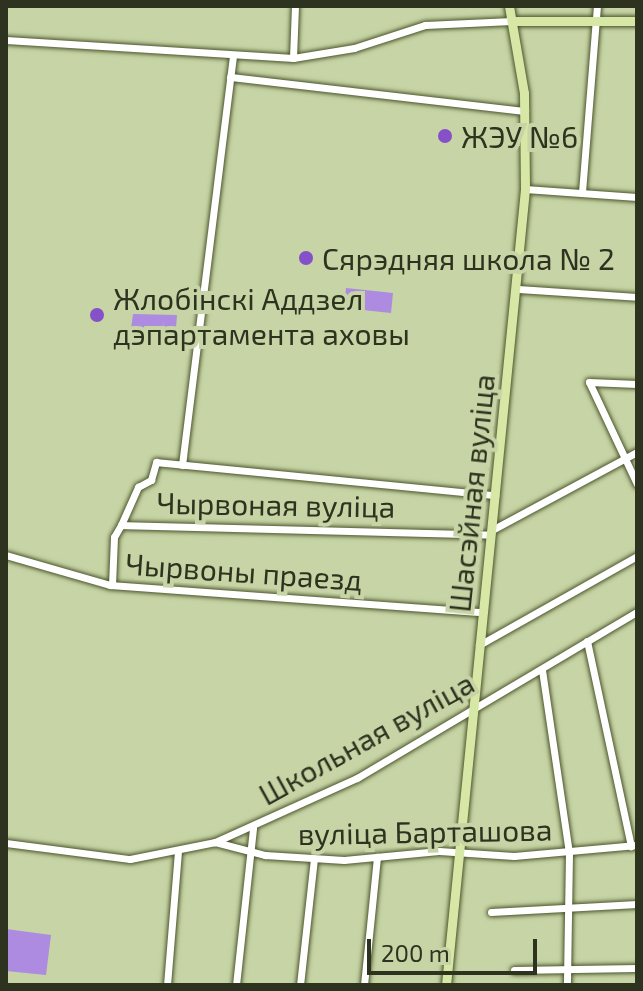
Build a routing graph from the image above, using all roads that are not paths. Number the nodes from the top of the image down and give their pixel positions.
1 (295, 6) edge
2 (509, 6) edge
3 (597, 6) edge
4 (512, 21) junction
5 (637, 21) edge
6 (596, 22) junction
7 (6, 40) edge
8 (233, 55) junction
9 (293, 58) junction
10 (230, 77) junction
11 (525, 111) junction
12 (525, 189) junction
13 (582, 192) junction
14 (637, 197) edge
15 (518, 289) junction
16 (637, 297) edge
17 (637, 384) edge
18 (637, 452) edge
19 (624, 457) junction
20 (182, 465) junction
21 (637, 484) edge
22 (495, 495) junction
23 (121, 525) junction
24 (492, 533) junction
25 (6, 555) edge
26 (637, 556) edge
27 (112, 585) junction
28 (482, 612) junction
29 (637, 612) edge
30 (587, 641) junction
31 (479, 645) junction
32 (542, 670) junction
33 (472, 707) junction
34 (253, 828) junction
35 (215, 842) junction
36 (6, 843) edge
37 (634, 845) edge
38 (250, 851) junction
39 (178, 852) junction
40 (569, 853) junction
41 (459, 854) junction
42 (377, 857) junction
43 (314, 859) junction
44 (637, 904) edge
45 (570, 908) junction
46 (491, 912) dead end
47 (568, 968) junction
48 (637, 968) edge
49 (514, 970) dead end
50 (167, 985) edge
51 (236, 985) edge
52 (300, 985) edge
53 (364, 985) edge
54 (446, 985) edge
55 (567, 985) edge

1 - 9 street
2 - 4 main road, Шасэйная вуліца
3 - 6 street
4 - 6 main road
4 - 9 street
4 - 11 main road, Шасэйная вуліца
5 - 6 main road
6 - 13 street
7 - 8 street
8 - 9 street
8 - 10 street
10 - 11 street
10 - 20 street
11 - 12 main road, Шасэйная вуліца
12 - 13 street
12 - 15 main road, Шасэйная вуліца
13 - 14 street
15 - 16 street
15 - 22 main road, Шасэйная вуліца
17 - 19 street
18 - 19 street
19 - 21 street
19 - 24 street
20 - 22 street
20 - 23 street
22 - 24 main road, Шасэйная вуліца
23 - 24 street, Чырвоная вуліца
23 - 27 street, Чырвоная вуліца
24 - 28 main road, Шасэйная вуліца
25 - 27 street, Чырвоны праезд
26 - 31 street
27 - 28 street, Чырвоны праезд
28 - 31 main road, Шасэйная вуліца
29 - 30 street, Школьная вуліца
30 - 32 street, Школьная вуліца
30 - 37 street
31 - 33 main road, Шасэйная вуліца
32 - 33 street, Школьная вуліца
32 - 40 street
33 - 34 street, Школьная вуліца
33 - 41 main road, Шасэйная вуліца
34 - 35 street, Школьная вуліца
34 - 38 street
35 - 38 street, вуліца Барташова
35 - 39 street, Школьная вуліца
36 - 39 street, Школьная вуліца
37 - 40 street, вуліца Барташова
38 - 43 street, вуліца Барташова
38 - 51 street
39 - 50 street
40 - 41 street, вуліца Барташова
40 - 45 street
41 - 42 street, вуліца Барташова
41 - 54 main road, Шасэйная вуліца
42 - 43 street, вуліца Барташова
42 - 53 street
43 - 52 street
44 - 45 street
45 - 46 street
45 - 47 street
47 - 48 street
47 - 49 street
47 - 55 street

